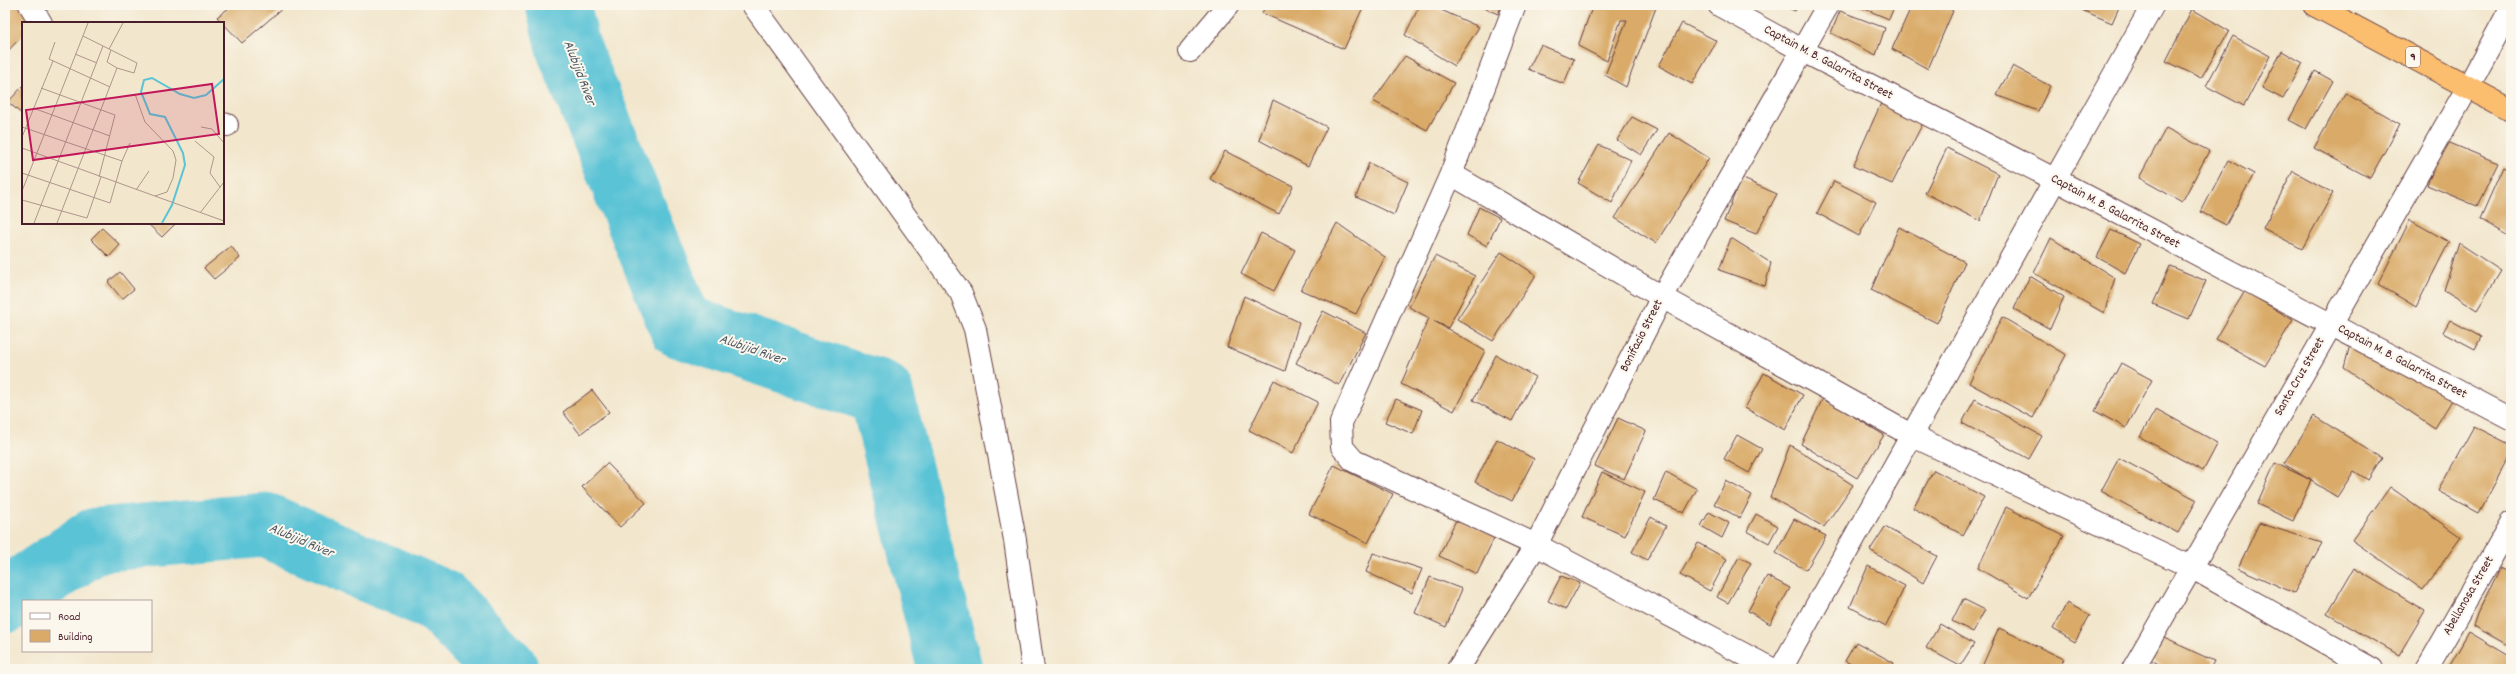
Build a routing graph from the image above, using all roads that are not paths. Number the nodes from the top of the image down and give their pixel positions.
1 (30, 5) edge
2 (753, 5) edge
3 (1228, 5) edge
4 (1515, 5) edge
5 (1719, 5) edge
6 (1828, 5) edge
7 (2153, 5) edge
8 (2314, 5) edge
9 (2511, 8) edge
10 (40, 22) edge
11 (1803, 51) junction
12 (1190, 52) dead end
13 (2468, 87) junction
14 (2511, 110) edge
15 (1451, 174) junction
16 (2056, 180) junction
17 (1662, 297) junction
18 (2330, 325) junction
19 (2511, 419) edge
20 (1911, 435) junction
21 (2511, 523) edge
22 (1536, 545) junction
23 (2192, 567) junction
24 (1033, 669) edge
25 (1458, 669) edge
26 (1772, 669) edge
27 (1781, 669) edge
28 (2133, 669) edge
29 (2372, 669) edge
30 (2427, 669) edge

1 - 10 street
2 - 24 street
3 - 12 street
4 - 15 street
5 - 11 street, Captain M. B. Galarrita Street
6 - 11 street, Bonifacio Street
7 - 16 street
8 - 13 highway, 9
9 - 13 street, Santa Cruz Street
11 - 16 street, Captain M. B. Galarrita Street
11 - 17 street, Bonifacio Street
13 - 14 highway, 9
13 - 18 street, Santa Cruz Street
15 - 17 street
15 - 22 street
16 - 18 street, Captain M. B. Galarrita Street
16 - 20 street
17 - 20 street
17 - 22 street, Bonifacio Street
18 - 19 street, Captain M. B. Galarrita Street
18 - 23 street, Santa Cruz Street
20 - 23 street
20 - 27 street
21 - 30 street, Abellanosa Street
22 - 25 street, Bonifacio Street
22 - 26 street
23 - 28 street, Santa Cruz Street
23 - 29 street

